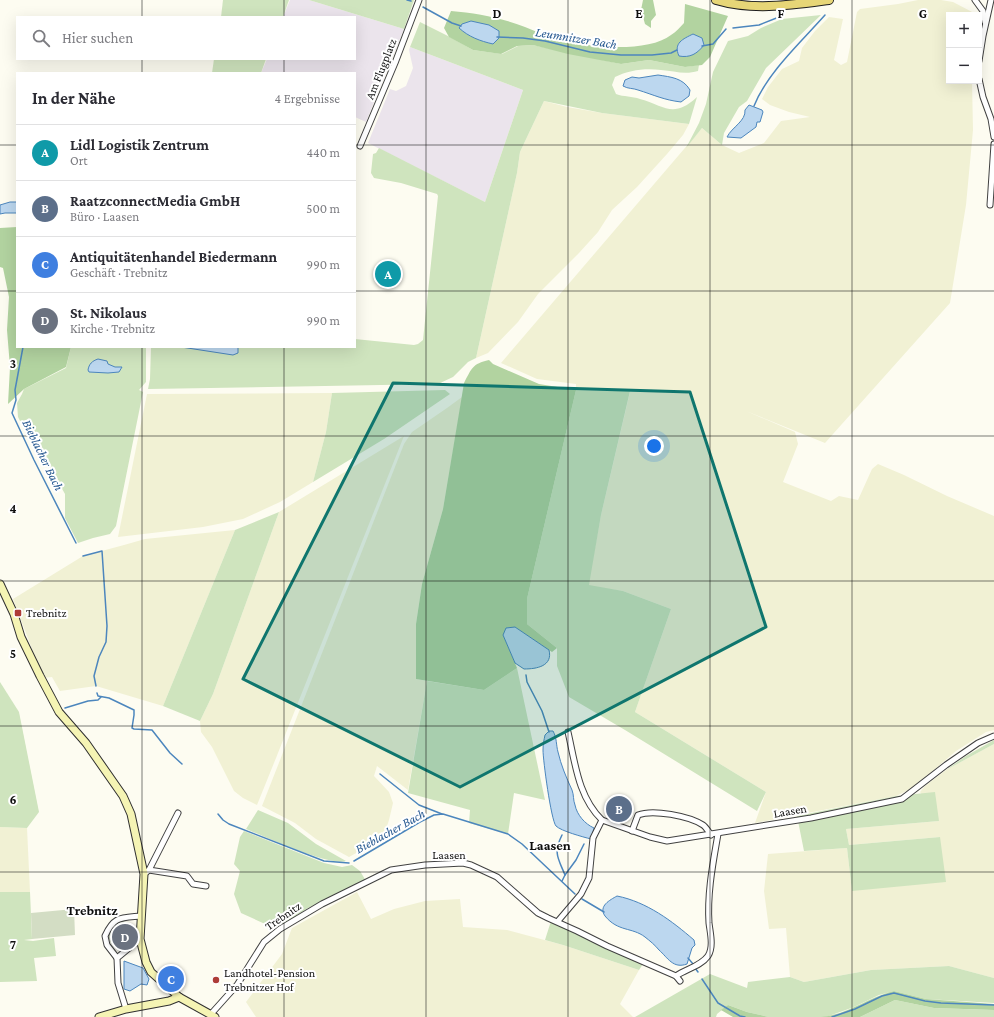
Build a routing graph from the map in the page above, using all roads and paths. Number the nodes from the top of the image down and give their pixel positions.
1 (419, 0) edge
2 (716, 0) edge
3 (829, 0) edge
4 (976, 0) edge
5 (991, 0) edge
6 (985, 27) junction
7 (981, 48) edge
8 (980, 84) edge
9 (993, 119) edge
10 (994, 137) edge
11 (994, 144) edge
12 (360, 146) dead end
13 (990, 205) dead end
14 (0, 584) edge
15 (568, 732) dead end
16 (994, 736) edge
17 (178, 813) dead end
18 (602, 820) junction
19 (632, 830) junction
20 (718, 834) junction
21 (711, 835) junction
22 (146, 872) junction
23 (206, 886) dead end
24 (352, 890) joint
25 (141, 916) junction
26 (558, 922) junction
27 (140, 939) junction
28 (117, 958) junction
29 (676, 976) junction
30 (680, 981) dead end
31 (179, 997) junction
32 (126, 1009) junction
33 (213, 1016) edge
34 (99, 1017) edge

1 - 12 street, Am Flugplatz
2 - 3 main road
4 - 6 street
5 - 6 street
6 - 7 street
8 - 9 street
9 - 10 street
11 - 13 street
14 - 22 street
15 - 18 street
16 - 20 street, Laasen
17 - 22 street
18 - 19 street, Laasen
18 - 26 street
19 - 21 street, Laasen
19 - 21 street
20 - 21 street, Laasen
20 - 29 street
22 - 23 street
22 - 25 street, Trebnitz
24 - 26 street, Laasen
24 - 33 street, Trebnitz
25 - 27 street, Trebnitz
25 - 28 street
26 - 29 street, Laasen
27 - 28 street
27 - 31 street, Trebnitz
28 - 32 street
29 - 30 street, Laasen
31 - 32 street
31 - 33 street, Trebnitz
32 - 34 street

